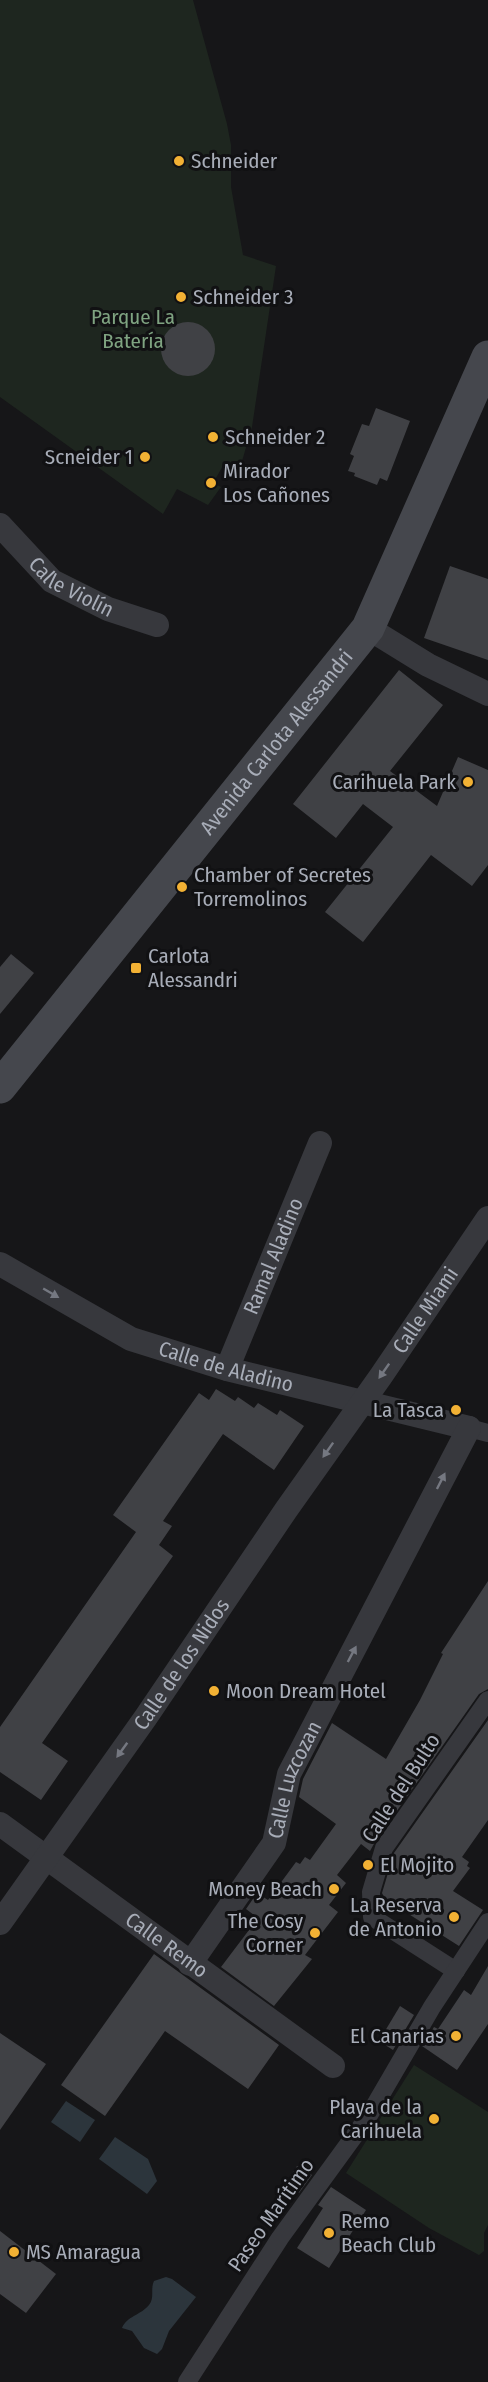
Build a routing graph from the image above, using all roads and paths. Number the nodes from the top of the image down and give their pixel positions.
1 (488, 357) edge
2 (0, 525) edge
3 (157, 625) dead end
4 (368, 628) junction
5 (488, 694) edge
6 (0, 1087) edge
7 (320, 1143) dead end
8 (488, 1218) edge
9 (0, 1264) edge
10 (227, 1369) junction
11 (362, 1402) junction
12 (482, 1428) edge
13 (488, 1700) edge
14 (0, 1824) edge
15 (45, 1857) junction
16 (488, 1922) edge
17 (0, 1923) edge
18 (190, 1964) junction
19 (456, 1971) junction
20 (333, 2066) dead end
21 (187, 2382) edge

1 - 4 main road, Avenida Carlota Alessandri
2 - 3 street, Calle Violín
4 - 5 street
4 - 6 main road, Avenida Carlota Alessandri
7 - 10 street, Ramal Aladino
8 -> 11 street, Calle Miami
9 -> 10 street, Calle de Aladino
10 - 11 street, Calle de Aladino
11 - 12 street, Calle de Aladino
11 -> 15 street, Calle de los Nidos
18 -> 12 street, Calle Luzcozan
13 - 19 street, Calle del Bulto
14 - 15 street, Calle Remo
15 - 17 street, Calle de los Nidos
15 - 18 street, Calle Remo
16 - 19 street, Paseo Marítimo
18 - 20 street, Calle Remo
19 - 21 street, Paseo Marítimo

